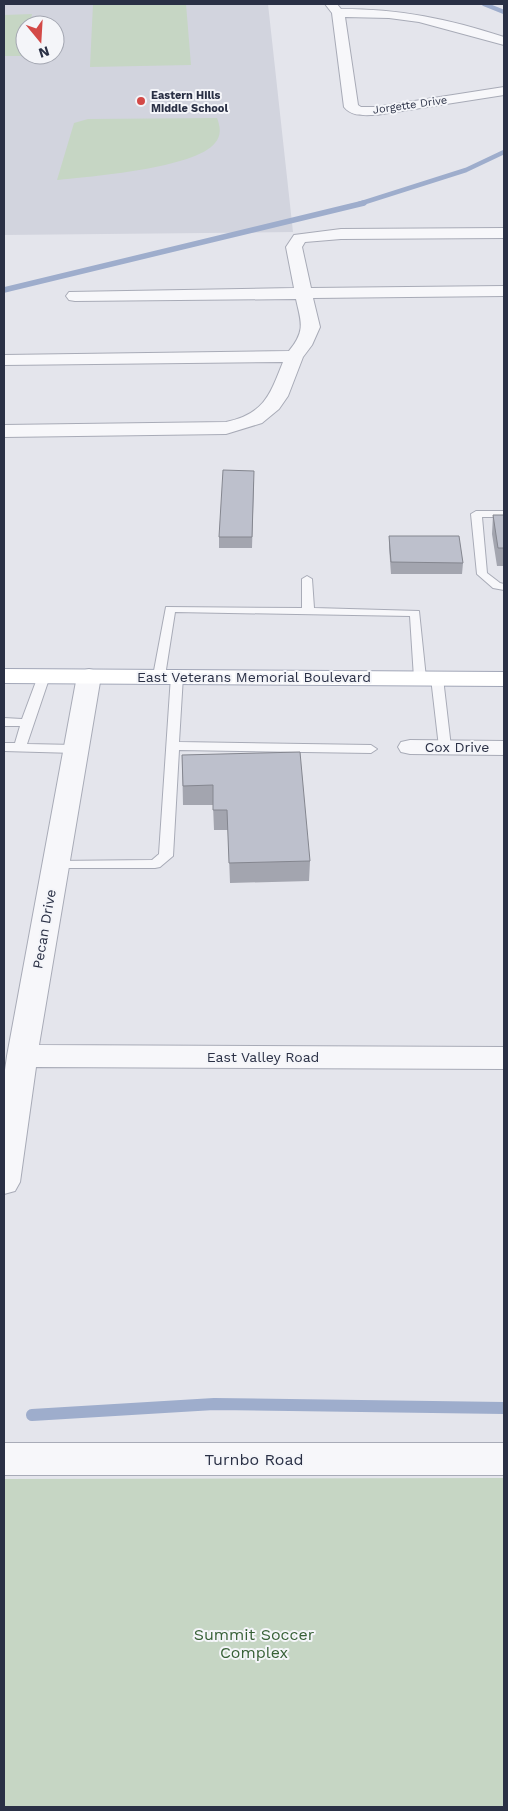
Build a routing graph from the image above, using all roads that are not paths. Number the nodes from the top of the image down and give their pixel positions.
1 (334, 8) edge
2 (504, 41) edge
3 (504, 91) edge
4 (504, 233) edge
5 (504, 291) edge
6 (304, 293) junction
7 (75, 296) dead end
8 (294, 356) junction
9 (4, 360) edge
10 (4, 430) edge
11 (504, 514) edge
12 (308, 579) dead end
13 (504, 587) edge
14 (308, 611) junction
15 (4, 676) edge
16 (44, 676) junction
17 (89, 676) junction
18 (168, 676) junction
19 (428, 678) junction
20 (504, 679) edge
21 (4, 722) edge
22 (27, 722) junction
23 (173, 746) junction
24 (4, 747) edge
25 (20, 747) junction
26 (410, 747) dead end
27 (445, 747) junction
28 (504, 748) edge
29 (75, 749) junction
30 (370, 749) dead end
31 (55, 865) junction
32 (22, 1056) junction
33 (504, 1058) edge
34 (4, 1182) edge
35 (4, 1458) edge
36 (504, 1459) edge

1 - 2 street, Jorgette Drive
1 - 3 street, Jorgette Drive
4 - 6 street
5 - 6 street
6 - 7 street
6 - 8 street
8 - 9 street
8 - 10 street
11 - 13 lane
12 - 14 lane
14 - 18 lane
14 - 19 lane
15 - 16 main road, East Veterans Memorial Boulevard
16 - 17 main road, East Veterans Memorial Boulevard
16 - 22 lane
17 - 18 main road, East Veterans Memorial Boulevard
17 - 29 street, Pecan Drive
18 - 19 main road, East Veterans Memorial Boulevard
18 - 23 lane
19 - 20 main road, East Veterans Memorial Boulevard
19 - 27 lane
21 - 22 lane
22 - 25 lane
23 - 30 lane
23 - 31 lane
24 - 25 lane
25 - 29 lane
26 - 27 street, Cox Drive
27 - 28 street, Cox Drive
29 - 31 street, Pecan Drive
31 - 32 street, Pecan Drive
32 - 33 street, East Valley Road
32 - 34 street, Pecan Drive
35 - 36 street, Turnbo Road

